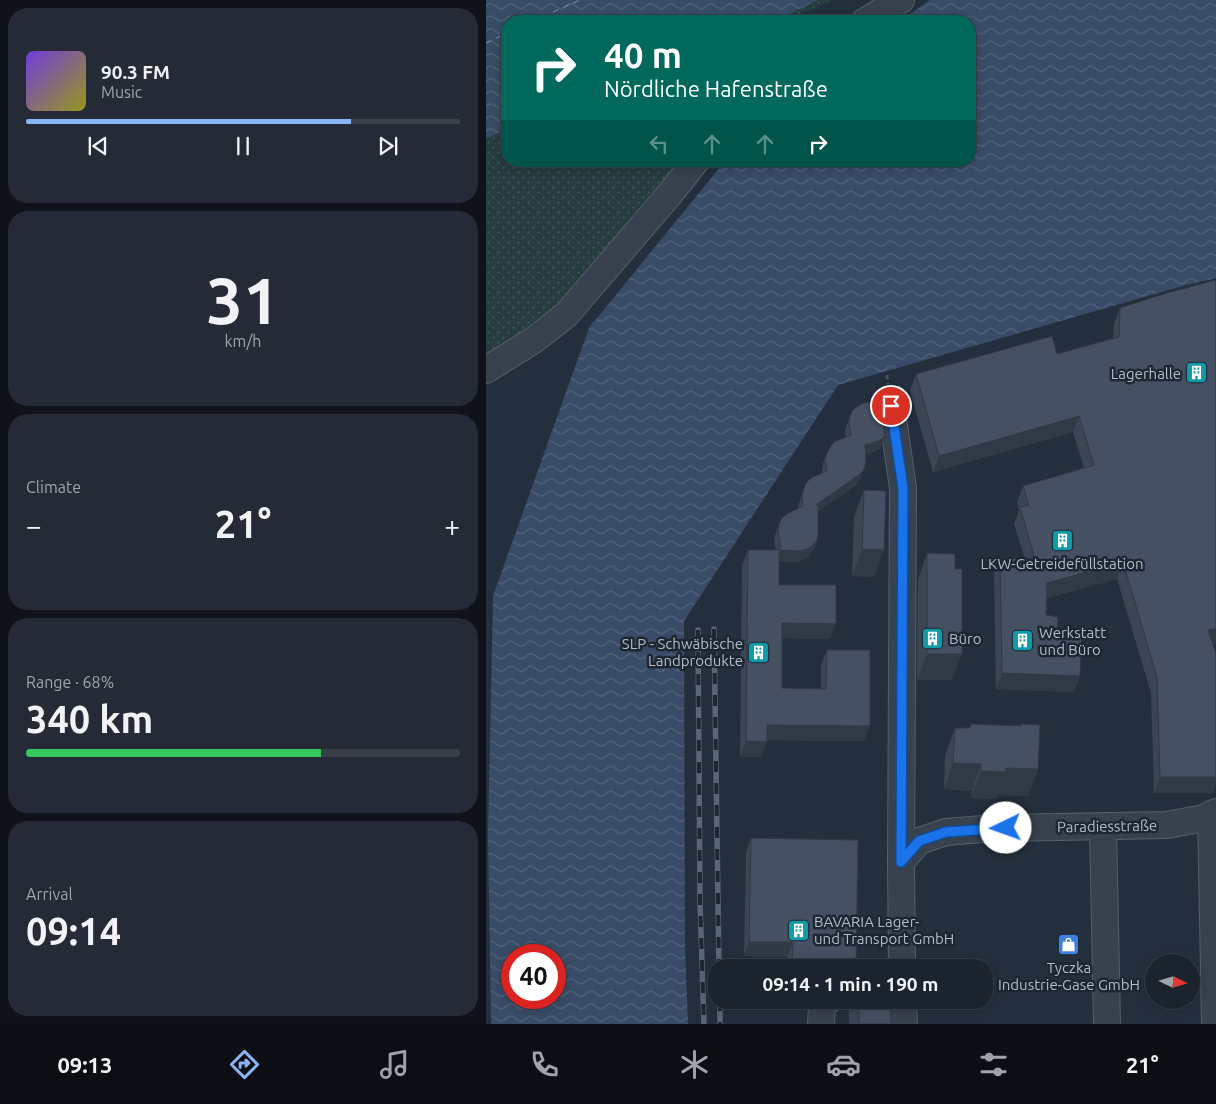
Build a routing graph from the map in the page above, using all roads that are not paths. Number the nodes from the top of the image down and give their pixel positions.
1 (901, 0) edge
2 (875, 15) edge
3 (691, 167) edge
4 (486, 370) edge
5 (891, 406) dead end
6 (1214, 813) edge
7 (1103, 826) junction
8 (901, 862) junction
9 (902, 959) edge
10 (822, 1009) edge
11 (903, 1009) edge
12 (821, 1024) edge
13 (904, 1024) edge
14 (1107, 1024) edge
15 (1215, 1024) edge

1 - 2 street
3 - 4 street
5 - 8 street
6 - 7 street, Paradiesstraße
6 - 15 street
7 - 8 street, Paradiesstraße
7 - 14 street
8 - 9 street
10 - 12 street
11 - 13 street

